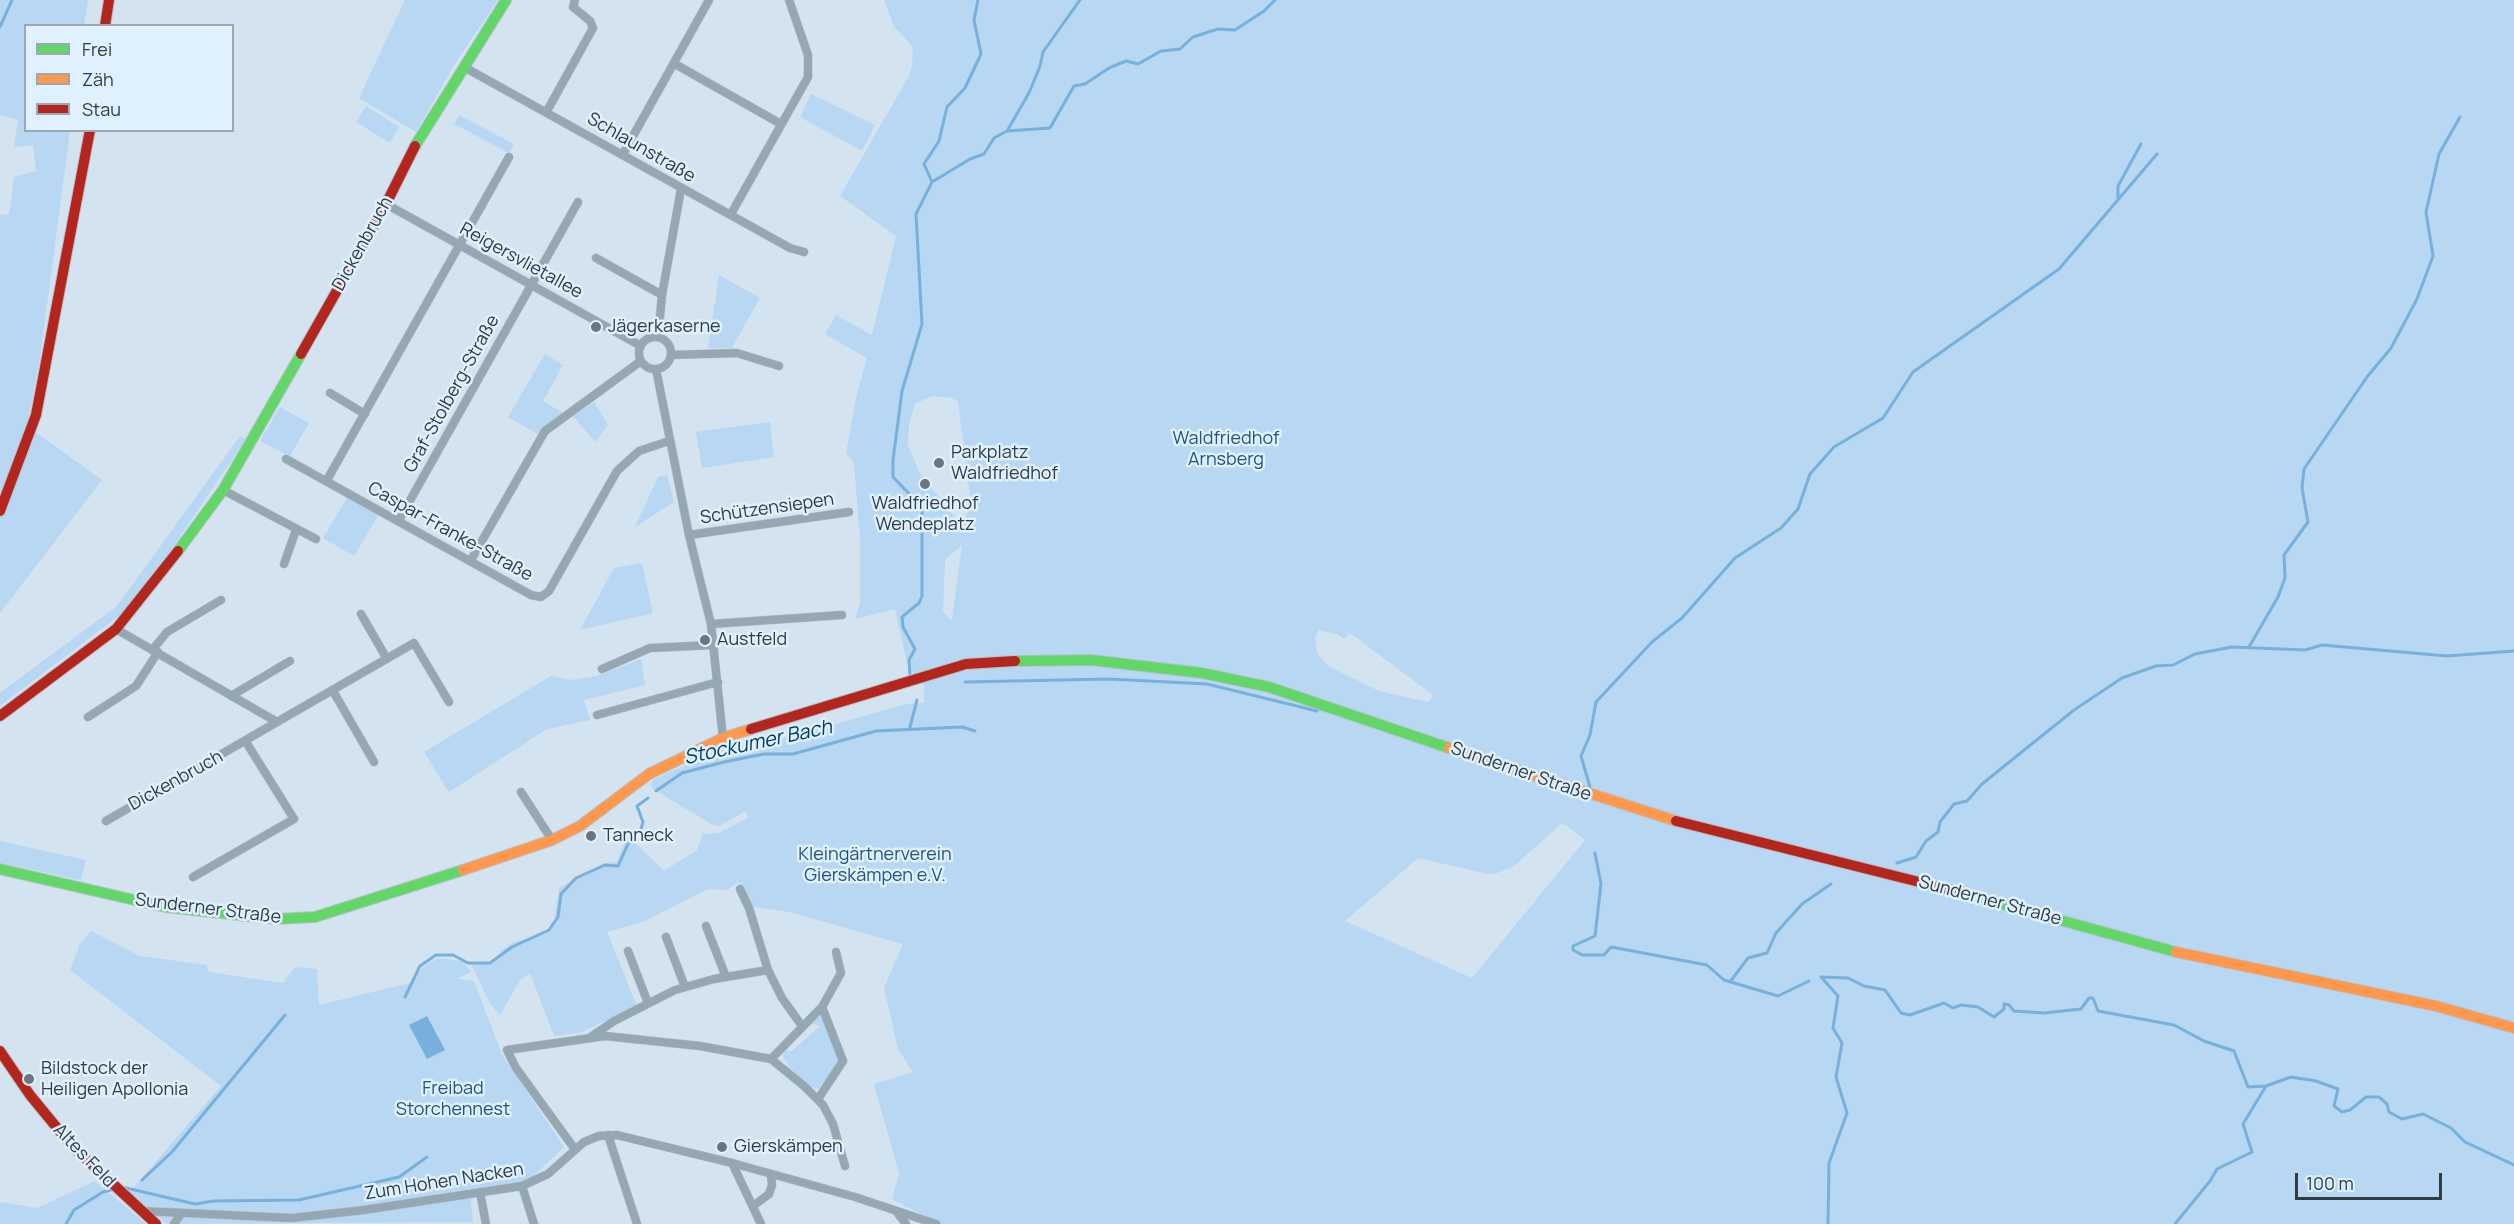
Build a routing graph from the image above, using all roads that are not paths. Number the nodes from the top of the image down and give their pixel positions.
1 (109, 0) edge
2 (506, 0) edge
3 (575, 0) edge
4 (709, 0) edge
5 (789, 0) edge
6 (105, 24) edge
7 (675, 63) junction
8 (464, 67) junction
9 (547, 111) junction
10 (781, 124) junction
11 (90, 132) edge
12 (623, 154) junction
13 (509, 157) dead end
14 (681, 189) junction
15 (578, 202) dead end
16 (386, 204) junction
17 (730, 214) junction
18 (460, 243) junction
19 (804, 252) dead end
20 (596, 258) dead end
21 (532, 283) junction
22 (662, 295) junction
23 (658, 337) junction
24 (641, 346) junction
25 (671, 355) junction
26 (641, 361) junction
27 (779, 366) dead end
28 (656, 369) junction
29 (330, 393) dead end
30 (364, 414) junction
31 (669, 441) junction
32 (286, 459) dead end
33 (327, 480) junction
34 (223, 490) junction
35 (0, 511) edge
36 (849, 512) dead end
37 (399, 520) junction
38 (296, 530) junction
39 (689, 535) junction
40 (316, 539) dead end
41 (471, 560) junction
42 (284, 564) dead end
43 (221, 600) dead end
44 (362, 614) dead end
45 (842, 615) dead end
46 (711, 624) junction
47 (116, 628) junction
48 (714, 645) junction
49 (156, 651) junction
50 (387, 659) junction
51 (290, 661) dead end
52 (602, 669) dead end
53 (717, 682) junction
54 (333, 691) junction
55 (231, 696) junction
56 (449, 702) dead end
57 (0, 716) edge
58 (597, 716) dead end
59 (88, 717) dead end
60 (277, 722) junction
61 (723, 738) junction
62 (246, 742) junction
63 (374, 762) dead end
64 (521, 792) dead end
65 (106, 821) dead end
66 (552, 840) junction
67 (0, 869) edge
68 (193, 877) dead end
69 (740, 889) dead end
70 (706, 926) dead end
71 (666, 937) dead end
72 (628, 951) dead end
73 (836, 952) dead end
74 (768, 970) junction
75 (726, 977) junction
76 (685, 987) junction
77 (648, 1003) junction
78 (822, 1007) junction
79 (802, 1026) junction
80 (2514, 1028) edge
81 (592, 1036) junction
82 (0, 1052) edge
83 (771, 1059) junction
84 (818, 1099) junction
85 (608, 1135) junction
86 (574, 1148) junction
87 (732, 1163) junction
88 (845, 1166) dead end
89 (771, 1176) junction
90 (522, 1186) junction
91 (480, 1192) junction
92 (753, 1206) junction
93 (896, 1210) junction
94 (141, 1211) junction
95 (181, 1214) junction
96 (156, 1224) edge
97 (174, 1224) edge
98 (486, 1224) edge
99 (534, 1224) edge
100 (637, 1224) edge
101 (761, 1224) edge
102 (906, 1224) edge
103 (936, 1224) edge

1 - 6 main road
2 - 8 main road, Dickenbruch
3 - 9 street
4 - 7 street
5 - 10 street
7 - 10 street
7 - 12 street
8 - 9 street, Schlaunstraße
8 - 16 main road, Dickenbruch
9 - 12 street, Schlaunstraße
10 - 17 street
11 - 35 main road
12 - 14 street, Schlaunstraße
13 - 18 street
14 - 17 street, Schlaunstraße
14 - 22 street
15 - 21 street, Graf-Stolberg-Straße
16 - 18 street, Reigersvlietallee
16 - 34 main road, Dickenbruch
17 - 19 street, Schlaunstraße
18 - 21 street, Reigersvlietallee
18 - 30 street
20 - 22 street
21 - 24 street, Reigersvlietallee
21 - 37 street, Graf-Stolberg-Straße
22 - 23 street
23 - 24 street
23 - 25 street
24 - 26 street
25 - 27 street
25 - 28 street
26 - 28 street
26 - 41 street
28 - 31 street
29 - 30 street
30 - 33 street
31 - 39 street
31 - 41 street, Caspar-Franke-Straße
32 - 33 street, Caspar-Franke-Straße
33 - 37 street, Caspar-Franke-Straße
34 - 38 street
34 - 47 main road, Dickenbruch
36 - 39 street, Schützensiepen
37 - 41 street, Caspar-Franke-Straße
38 - 40 street
38 - 42 street
39 - 46 street
43 - 49 street
44 - 50 street
45 - 46 street
46 - 48 street
47 - 49 street
47 - 57 main road, Dickenbruch
48 - 52 street
48 - 53 street
49 - 55 street
49 - 59 street
50 - 54 street, Dickenbruch
50 - 56 street, Dickenbruch
51 - 55 street
53 - 58 street
53 - 61 street
54 - 60 street, Dickenbruch
54 - 63 street
55 - 60 street
60 - 62 street, Dickenbruch
61 - 66 main road, Sunderner Straße
61 - 80 main road, Sunderner Straße
62 - 65 street, Dickenbruch
62 - 68 street
64 - 66 street
66 - 67 main road, Sunderner Straße
69 - 74 street
70 - 75 street
71 - 76 street
72 - 77 street
73 - 78 street
74 - 75 street
74 - 79 street
75 - 76 street
76 - 77 street
77 - 81 street
78 - 79 street
78 - 84 street
79 - 83 street
81 - 83 street
81 - 86 street
82 - 94 main road, Altes Feld
83 - 84 street
84 - 88 street
85 - 86 street, Zum Hohen Nacken
85 - 87 street, Zum Hohen Nacken
85 - 100 street
86 - 90 street, Zum Hohen Nacken
87 - 89 street, Zum Hohen Nacken
87 - 92 street
89 - 92 street
89 - 93 street, Zum Hohen Nacken
90 - 91 street, Zum Hohen Nacken
90 - 99 street
91 - 95 street, Zum Hohen Nacken
91 - 98 street
92 - 101 street
93 - 102 street
93 - 103 street, Zum Hohen Nacken
94 - 95 street, Zum Hohen Nacken
94 - 96 main road, Altes Feld
95 - 97 street

